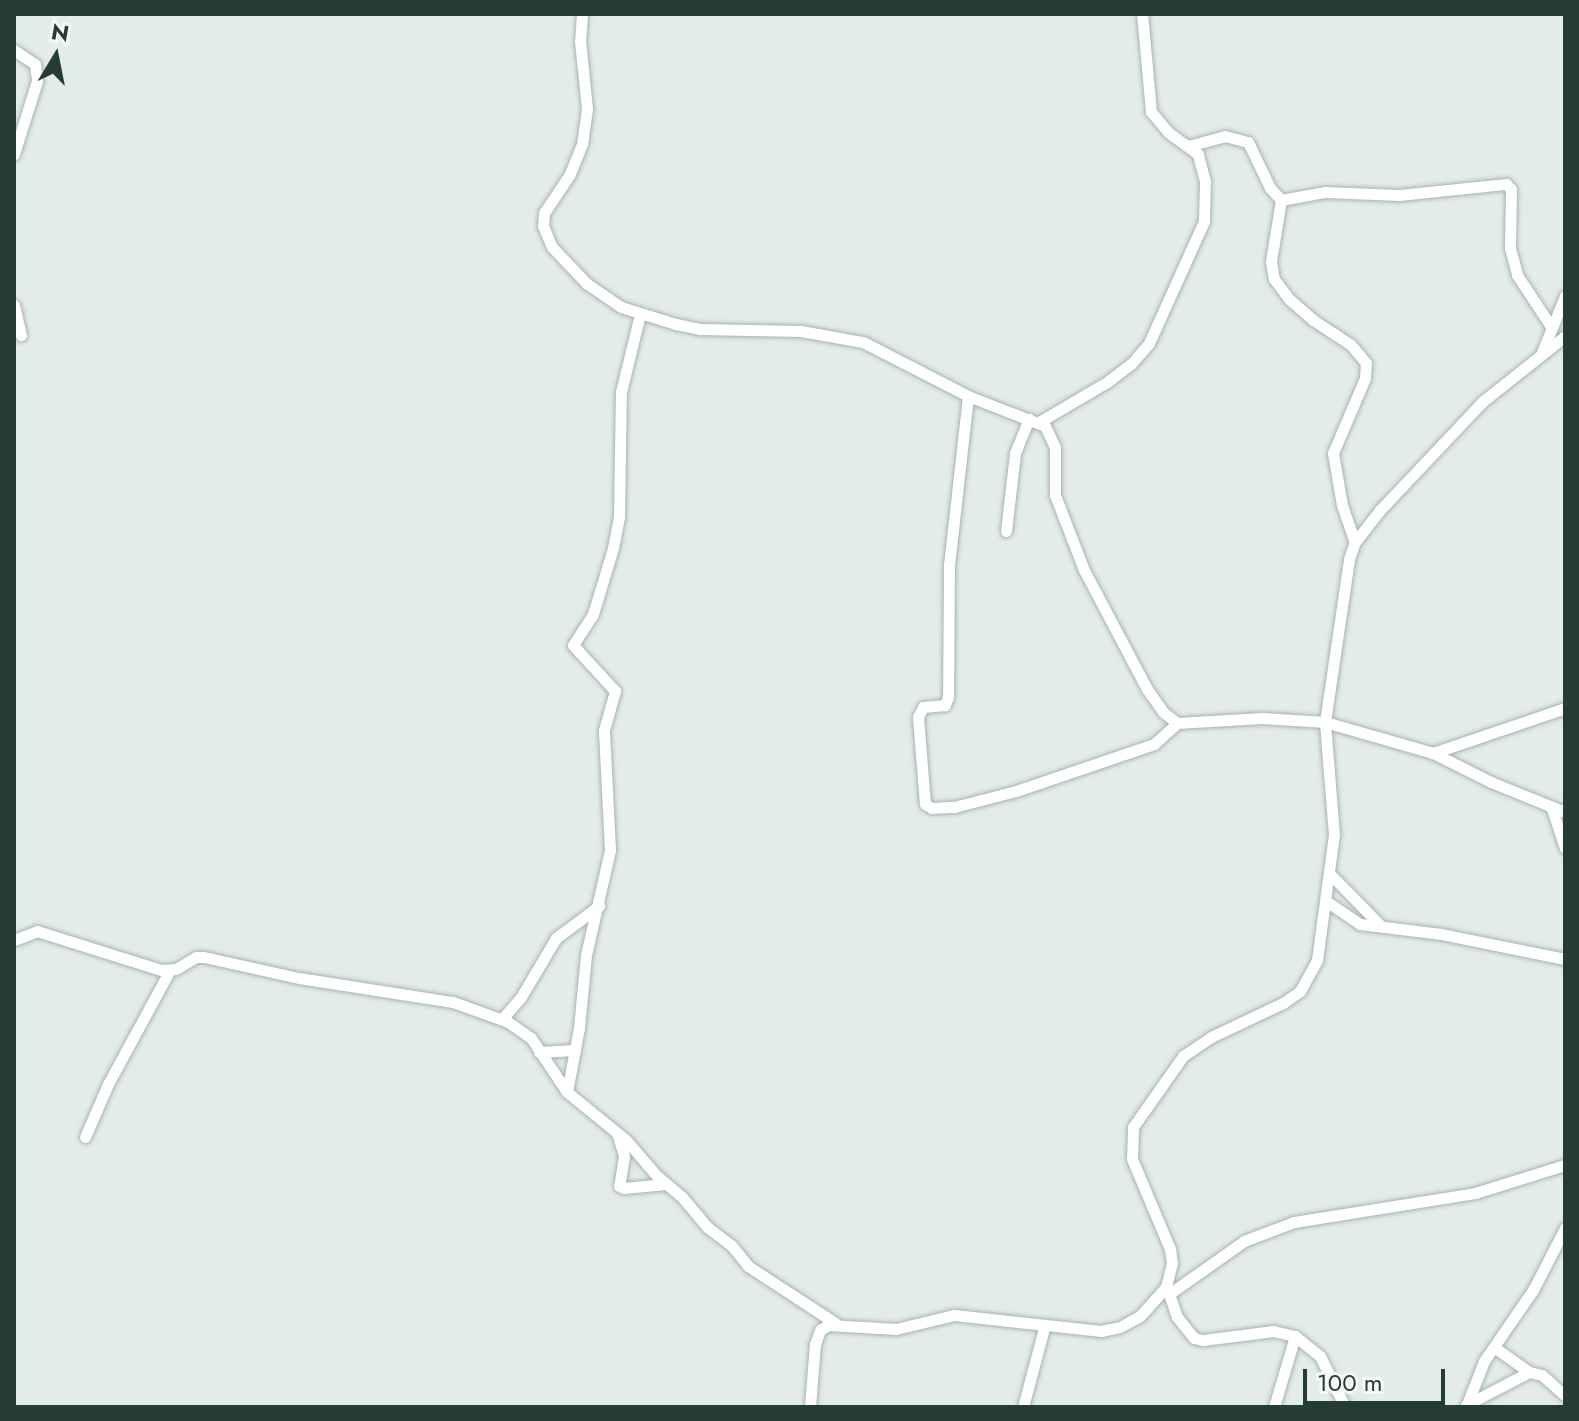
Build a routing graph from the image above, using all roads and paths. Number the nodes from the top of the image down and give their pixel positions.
1 (582, 14) edge
2 (1142, 14) edge
3 (14, 50) edge
4 (1188, 146) junction
5 (14, 154) edge
6 (1281, 200) junction
7 (1565, 296) edge
8 (14, 305) edge
9 (640, 314) junction
10 (1550, 325) junction
11 (21, 335) dead end
12 (1565, 336) edge
13 (1542, 352) junction
14 (968, 396) junction
15 (1034, 420) junction
16 (1006, 531) dead end
17 (1355, 542) junction
18 (1565, 708) edge
19 (1325, 722) junction
20 (1177, 723) junction
21 (1433, 753) junction
22 (1552, 809) junction
23 (1565, 812) edge
24 (1565, 848) edge
25 (1329, 873) junction
26 (1326, 901) junction
27 (599, 906) junction
28 (1385, 929) junction
29 (14, 940) edge
30 (1565, 959) edge
31 (170, 970) junction
32 (502, 1019) junction
33 (575, 1050) junction
34 (539, 1052) junction
35 (567, 1092) junction
36 (616, 1133) junction
37 (85, 1137) dead end
38 (1565, 1165) edge
39 (666, 1184) junction
40 (1565, 1228) edge
41 (1168, 1290) junction
42 (818, 1311) junction
43 (835, 1323) junction
44 (1044, 1328) junction
45 (819, 1332) junction
46 (1295, 1336) junction
47 (1494, 1347) junction
48 (1529, 1372) junction
49 (1565, 1396) edge
50 (1466, 1406) edge
51 (810, 1407) edge
52 (1023, 1407) edge
53 (1274, 1407) edge
54 (1345, 1407) edge

1 - 9 street
2 - 4 street
3 - 5 street
4 - 6 street
4 - 15 street
6 - 10 street
6 - 17 street
7 - 10 street
8 - 11 street
9 - 14 street
9 - 27 street
10 - 13 street
12 - 13 street
13 - 17 street
14 - 15 street
14 - 20 street
15 - 16 street
15 - 20 street
17 - 19 street
18 - 21 street
19 - 20 street
19 - 21 street
19 - 25 street
21 - 22 street
22 - 23 street
22 - 24 street
25 - 26 street
25 - 28 street
26 - 28 street
26 - 41 street
27 - 32 street
27 - 33 street
28 - 30 street
29 - 31 street
31 - 32 street
31 - 37 street
32 - 34 street
33 - 34 street
33 - 35 street
34 - 35 street
35 - 36 street
36 - 39 street
36 - 39 street
38 - 41 street
39 - 42 street
40 - 47 street
41 - 44 street
41 - 46 street
42 - 43 street
42 - 45 street
43 - 44 street
43 - 45 street
44 - 52 street
45 - 51 street
46 - 53 street
46 - 54 street
47 - 48 street
47 - 50 street
48 - 49 street
48 - 50 street

